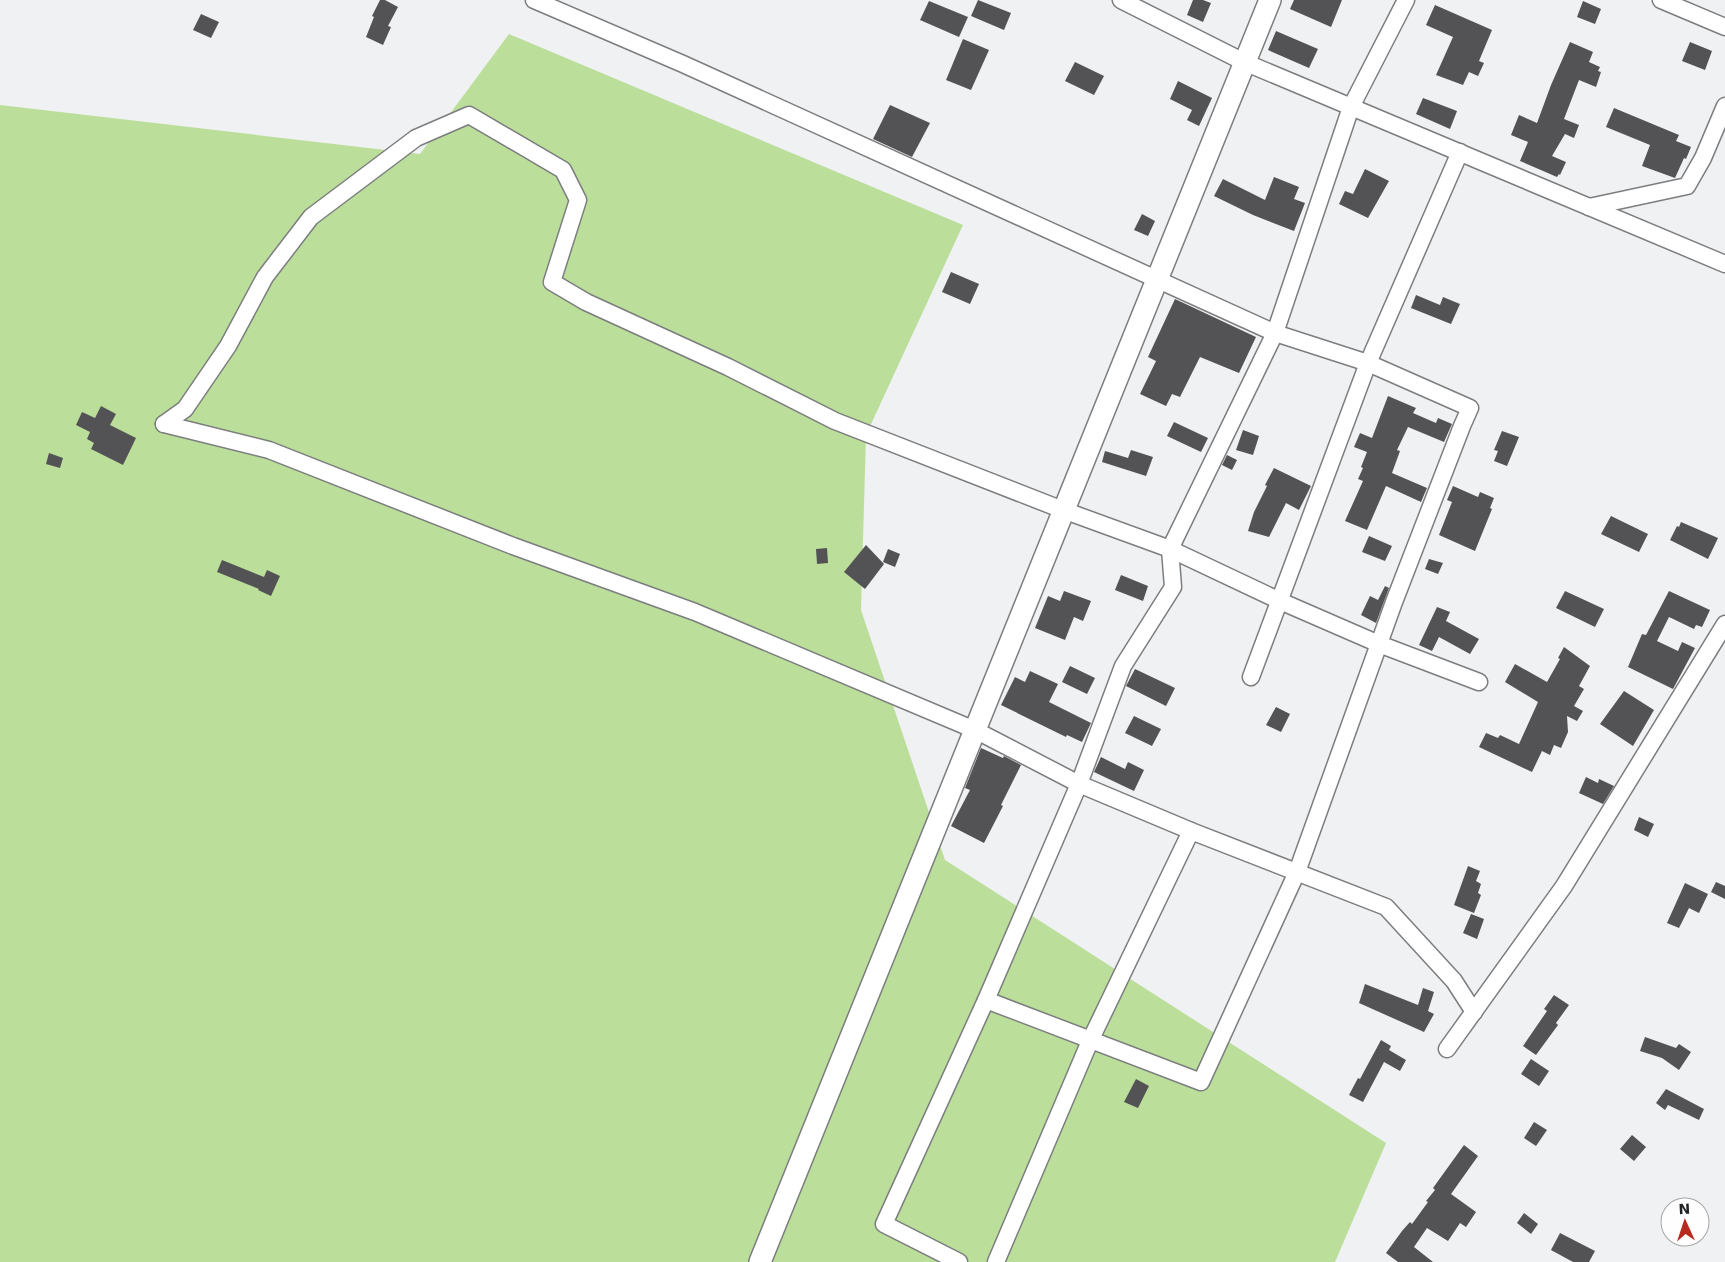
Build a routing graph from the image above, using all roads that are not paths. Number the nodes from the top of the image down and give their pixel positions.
1 (534, 0) edge
2 (1121, 0) edge
3 (1270, 0) edge
4 (1406, 0) edge
5 (1661, 0) edge
6 (1150, 6) edge
7 (1725, 27) edge
8 (1244, 62) junction
9 (1725, 106) edge
10 (1351, 108) junction
11 (1460, 152) junction
12 (1589, 207) junction
13 (1725, 264) edge
14 (1156, 280) junction
15 (1275, 333) junction
16 (1368, 363) junction
17 (1063, 510) junction
18 (1170, 549) junction
19 (1280, 601) junction
20 (1725, 624) edge
21 (1379, 644) junction
22 (1251, 677) dead end
23 (1479, 682) dead end
24 (975, 730) junction
25 (1079, 784) junction
26 (1191, 831) junction
27 (1297, 872) junction
28 (986, 1000) junction
29 (1474, 1012) junction
30 (1090, 1041) junction
31 (1447, 1049) dead end
32 (760, 1262) edge
33 (959, 1262) edge
34 (996, 1262) edge

1 - 14 street
2 - 6 street
3 - 8 street
4 - 10 street
5 - 7 street
6 - 8 street
8 - 10 street
8 - 14 street
9 - 12 street
10 - 11 street
10 - 15 street
11 - 12 street
11 - 16 street
12 - 13 street
14 - 15 street
14 - 17 street
15 - 16 street
15 - 18 street
16 - 19 street
16 - 21 street
17 - 18 street
17 - 24 street
17 - 24 street
18 - 19 street
18 - 25 street
19 - 21 street
19 - 22 street
20 - 29 street
21 - 23 street
21 - 27 street
24 - 25 street
24 - 32 street
25 - 26 street
25 - 28 street
26 - 27 street
26 - 30 street
27 - 29 street
27 - 30 street
28 - 30 street
28 - 33 street
29 - 31 street
30 - 34 street

